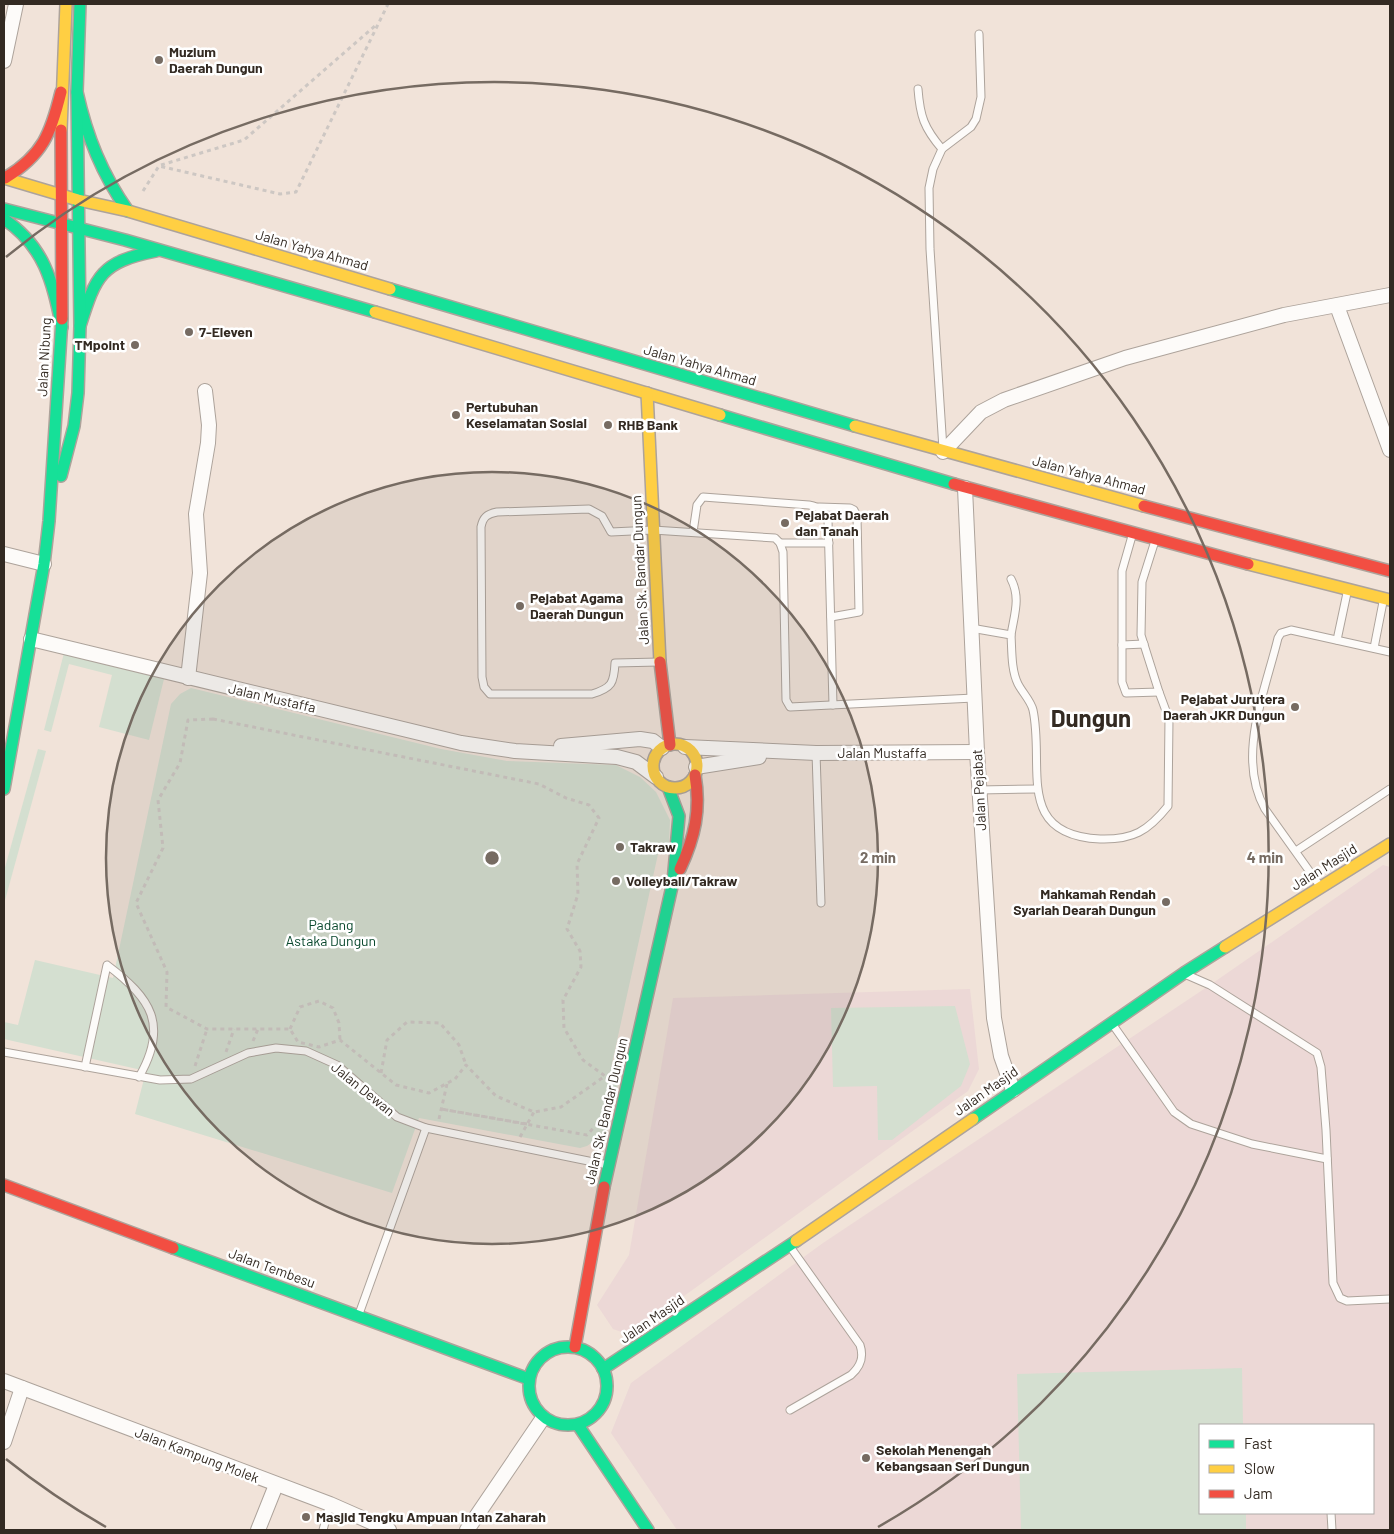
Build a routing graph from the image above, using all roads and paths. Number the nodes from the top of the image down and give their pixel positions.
1 (16, 4) edge
2 (66, 4) edge
3 (80, 4) edge
4 (388, 4) edge
5 (378, 23) junction
6 (979, 34) dead end
7 (4, 61) edge
8 (918, 89) dead end
9 (61, 92) junction
10 (77, 92) junction
11 (942, 149) junction
12 (159, 166) junction
13 (4, 178) edge
14 (143, 191) dead end
15 (61, 195) junction
16 (78, 200) junction
17 (4, 209) edge
18 (128, 211) junction
19 (4, 219) edge
20 (61, 223) junction
21 (78, 227) junction
22 (162, 250) junction
23 (1390, 295) edge
24 (1337, 306) junction
25 (80, 326) junction
26 (62, 327) junction
27 (205, 391) dead end
28 (647, 393) junction
29 (1390, 450) edge
30 (943, 452) junction
31 (965, 488) junction
32 (819, 506) junction
33 (49, 521) junction
34 (653, 530) junction
35 (693, 532) junction
36 (1133, 532) junction
37 (1155, 538) junction
38 (780, 543) junction
39 (829, 543) junction
40 (4, 554) edge
41 (44, 564) junction
42 (1390, 571) edge
43 (1011, 579) dead end
44 (1348, 590) junction
45 (1387, 599) edge
46 (831, 618) junction
47 (971, 628) junction
48 (1010, 635) junction
49 (31, 639) junction
50 (1338, 640) junction
51 (1144, 644) junction
52 (1122, 645) junction
53 (1374, 648) junction
54 (1390, 652) edge
55 (660, 662) junction
56 (188, 678) junction
57 (1159, 692) junction
58 (974, 698) junction
59 (833, 705) junction
60 (666, 746) junction
61 (685, 747) junction
62 (515, 751) junction
63 (787, 752) junction
64 (977, 752) junction
65 (816, 753) junction
66 (695, 771) junction
67 (656, 777) junction
68 (668, 786) junction
69 (1390, 788) edge
70 (4, 789) edge
71 (1037, 789) junction
72 (979, 790) junction
73 (1388, 848) edge
74 (1296, 851) junction
75 (674, 882) junction
76 (1321, 887) junction
77 (821, 903) dead end
78 (1184, 973) junction
79 (1112, 1023) junction
80 (207, 1028) junction
81 (234, 1028) junction
82 (290, 1028) junction
83 (340, 1040) junction
84 (4, 1052) edge
85 (222, 1064) junction
86 (466, 1065) junction
87 (85, 1067) junction
88 (381, 1073) junction
89 (140, 1076) junction
90 (190, 1079) junction
91 (448, 1084) junction
92 (1013, 1090) junction
93 (441, 1109) junction
94 (534, 1112) junction
95 (527, 1124) junction
96 (426, 1128) junction
97 (436, 1130) junction
98 (616, 1130) junction
99 (515, 1146) junction
100 (1327, 1159) junction
101 (608, 1165) junction
102 (4, 1185) edge
103 (789, 1246) junction
104 (1390, 1299) edge
105 (358, 1316) junction
106 (575, 1347) junction
107 (603, 1369) junction
108 (529, 1378) junction
109 (4, 1381) edge
110 (22, 1388) junction
111 (790, 1410) dead end
112 (543, 1418) junction
113 (578, 1425) junction
114 (4, 1442) edge
115 (276, 1485) junction
116 (330, 1504) junction
117 (1331, 1514) edge
118 (258, 1530) edge
119 (323, 1530) edge
120 (389, 1530) edge
121 (467, 1530) edge
122 (648, 1530) edge
123 (1332, 1530) edge

1 - 7 street
2 - 9 main road
3 - 10 main road
4 - 5 path
5 - 12 path
5 - 12 path
6 - 11 lane
8 - 11 lane
9 - 13 main road
9 - 15 main road, Jalan Nibung
10 - 16 main road, Jalan Nibung
10 - 18 main road
11 - 30 lane
12 - 14 path
13 - 15 main road, Jalan Yahya Ahmad
15 - 16 main road, Jalan Yahya Ahmad
15 - 20 main road, Jalan Nibung
16 - 18 main road, Jalan Yahya Ahmad
16 - 21 main road, Jalan Nibung
17 - 20 main road
18 - 30 main road, Jalan Yahya Ahmad
19 - 26 main road
20 - 21 main road
20 - 26 main road, Jalan Nibung
21 - 22 main road
21 - 25 main road, Jalan Nibung
22 - 25 main road
22 - 28 main road
23 - 24 street
24 - 29 street
24 - 30 street
25 - 33 main road, Jalan Nibung
26 - 33 main road, Jalan Nibung
27 - 56 street
28 - 31 main road
28 - 34 main road, Jalan Sk. Bandar Dungun
30 - 42 main road, Jalan Yahya Ahmad
31 - 36 main road
31 - 47 street, Jalan Pejabat
32 - 35 lane
32 - 39 lane
32 - 46 lane
33 - 41 main road, Jalan Nibung
34 - 35 lane
34 - 55 main road, Jalan Sk. Bandar Dungun
34 - 55 lane
35 - 38 lane
36 - 37 main road
36 - 52 lane
37 - 44 main road
37 - 51 lane
38 - 39 lane
38 - 59 lane
39 - 46 lane
40 - 41 street
41 - 49 main road, Jalan Nibung
43 - 48 lane
44 - 45 main road
44 - 50 lane
45 - 53 lane
46 - 59 lane
47 - 48 lane
47 - 58 street, Jalan Pejabat
48 - 71 lane
49 - 56 street, Jalan Mustaffa
49 - 70 main road, Jalan Nibung
50 - 53 lane
50 - 74 lane
51 - 52 lane
51 - 57 lane
52 - 57 lane
53 - 54 lane
55 - 60 main road, Jalan Sk. Bandar Dungun
56 - 62 street, Jalan Mustaffa
57 - 71 lane
58 - 59 lane
58 - 64 street, Jalan Pejabat
60 - 61 main road
60 - 62 street, Jalan Mustaffa
60 - 67 main road
61 - 63 street, Jalan Mustaffa
61 - 66 main road
62 - 67 street, Jalan Mustaffa
63 - 65 street, Jalan Mustaffa
63 - 66 street, Jalan Mustaffa
64 - 65 street, Jalan Mustaffa
64 - 72 street, Jalan Pejabat
65 - 77 lane
66 - 68 main road
66 - 75 main road, Jalan Sk. Bandar Dungun
67 - 68 main road
68 - 75 main road, Jalan Sk. Bandar Dungun
69 - 74 lane
71 - 72 lane
72 - 92 street, Jalan Pejabat
73 - 76 main road, Jalan Masjid
74 - 76 lane
75 - 98 main road, Jalan Sk. Bandar Dungun
76 - 78 main road, Jalan Masjid
78 - 79 main road, Jalan Masjid
78 - 100 lane
79 - 92 main road, Jalan Masjid
79 - 100 lane
80 - 81 path
80 - 90 path
80 - 94 path
81 - 82 path
81 - 85 path
82 - 83 path
82 - 83 path
83 - 88 path
84 - 87 lane, Jalan Dewan
85 - 90 lane, Jalan Dewan
85 - 96 lane, Jalan Dewan
86 - 88 path
86 - 91 path
86 - 94 path
87 - 89 lane, Jalan Dewan
87 - 89 lane
88 - 91 path
89 - 90 lane, Jalan Dewan
91 - 93 path
92 - 103 main road, Jalan Masjid
93 - 95 path
93 - 97 path
93 - 98 path
94 - 95 path
95 - 99 path
96 - 97 lane, Jalan Dewan
96 - 105 lane
97 - 99 lane, Jalan Dewan
98 - 101 main road, Jalan Sk. Bandar Dungun
99 - 101 lane, Jalan Dewan
100 - 104 lane
101 - 106 main road, Jalan Sk. Bandar Dungun
102 - 105 main road, Jalan Tembesu
103 - 107 main road, Jalan Masjid
103 - 111 lane
105 - 108 main road, Jalan Tembesu
106 - 107 main road
106 - 108 main road
107 - 113 main road
108 - 112 main road
109 - 110 street, Jalan Kampung Molek
110 - 114 street
110 - 115 street, Jalan Kampung Molek
112 - 113 main road
112 - 121 street
113 - 122 main road
115 - 116 street, Jalan Kampung Molek
115 - 118 street
116 - 119 lane
116 - 120 street, Jalan Kampung Molek
117 - 123 lane

